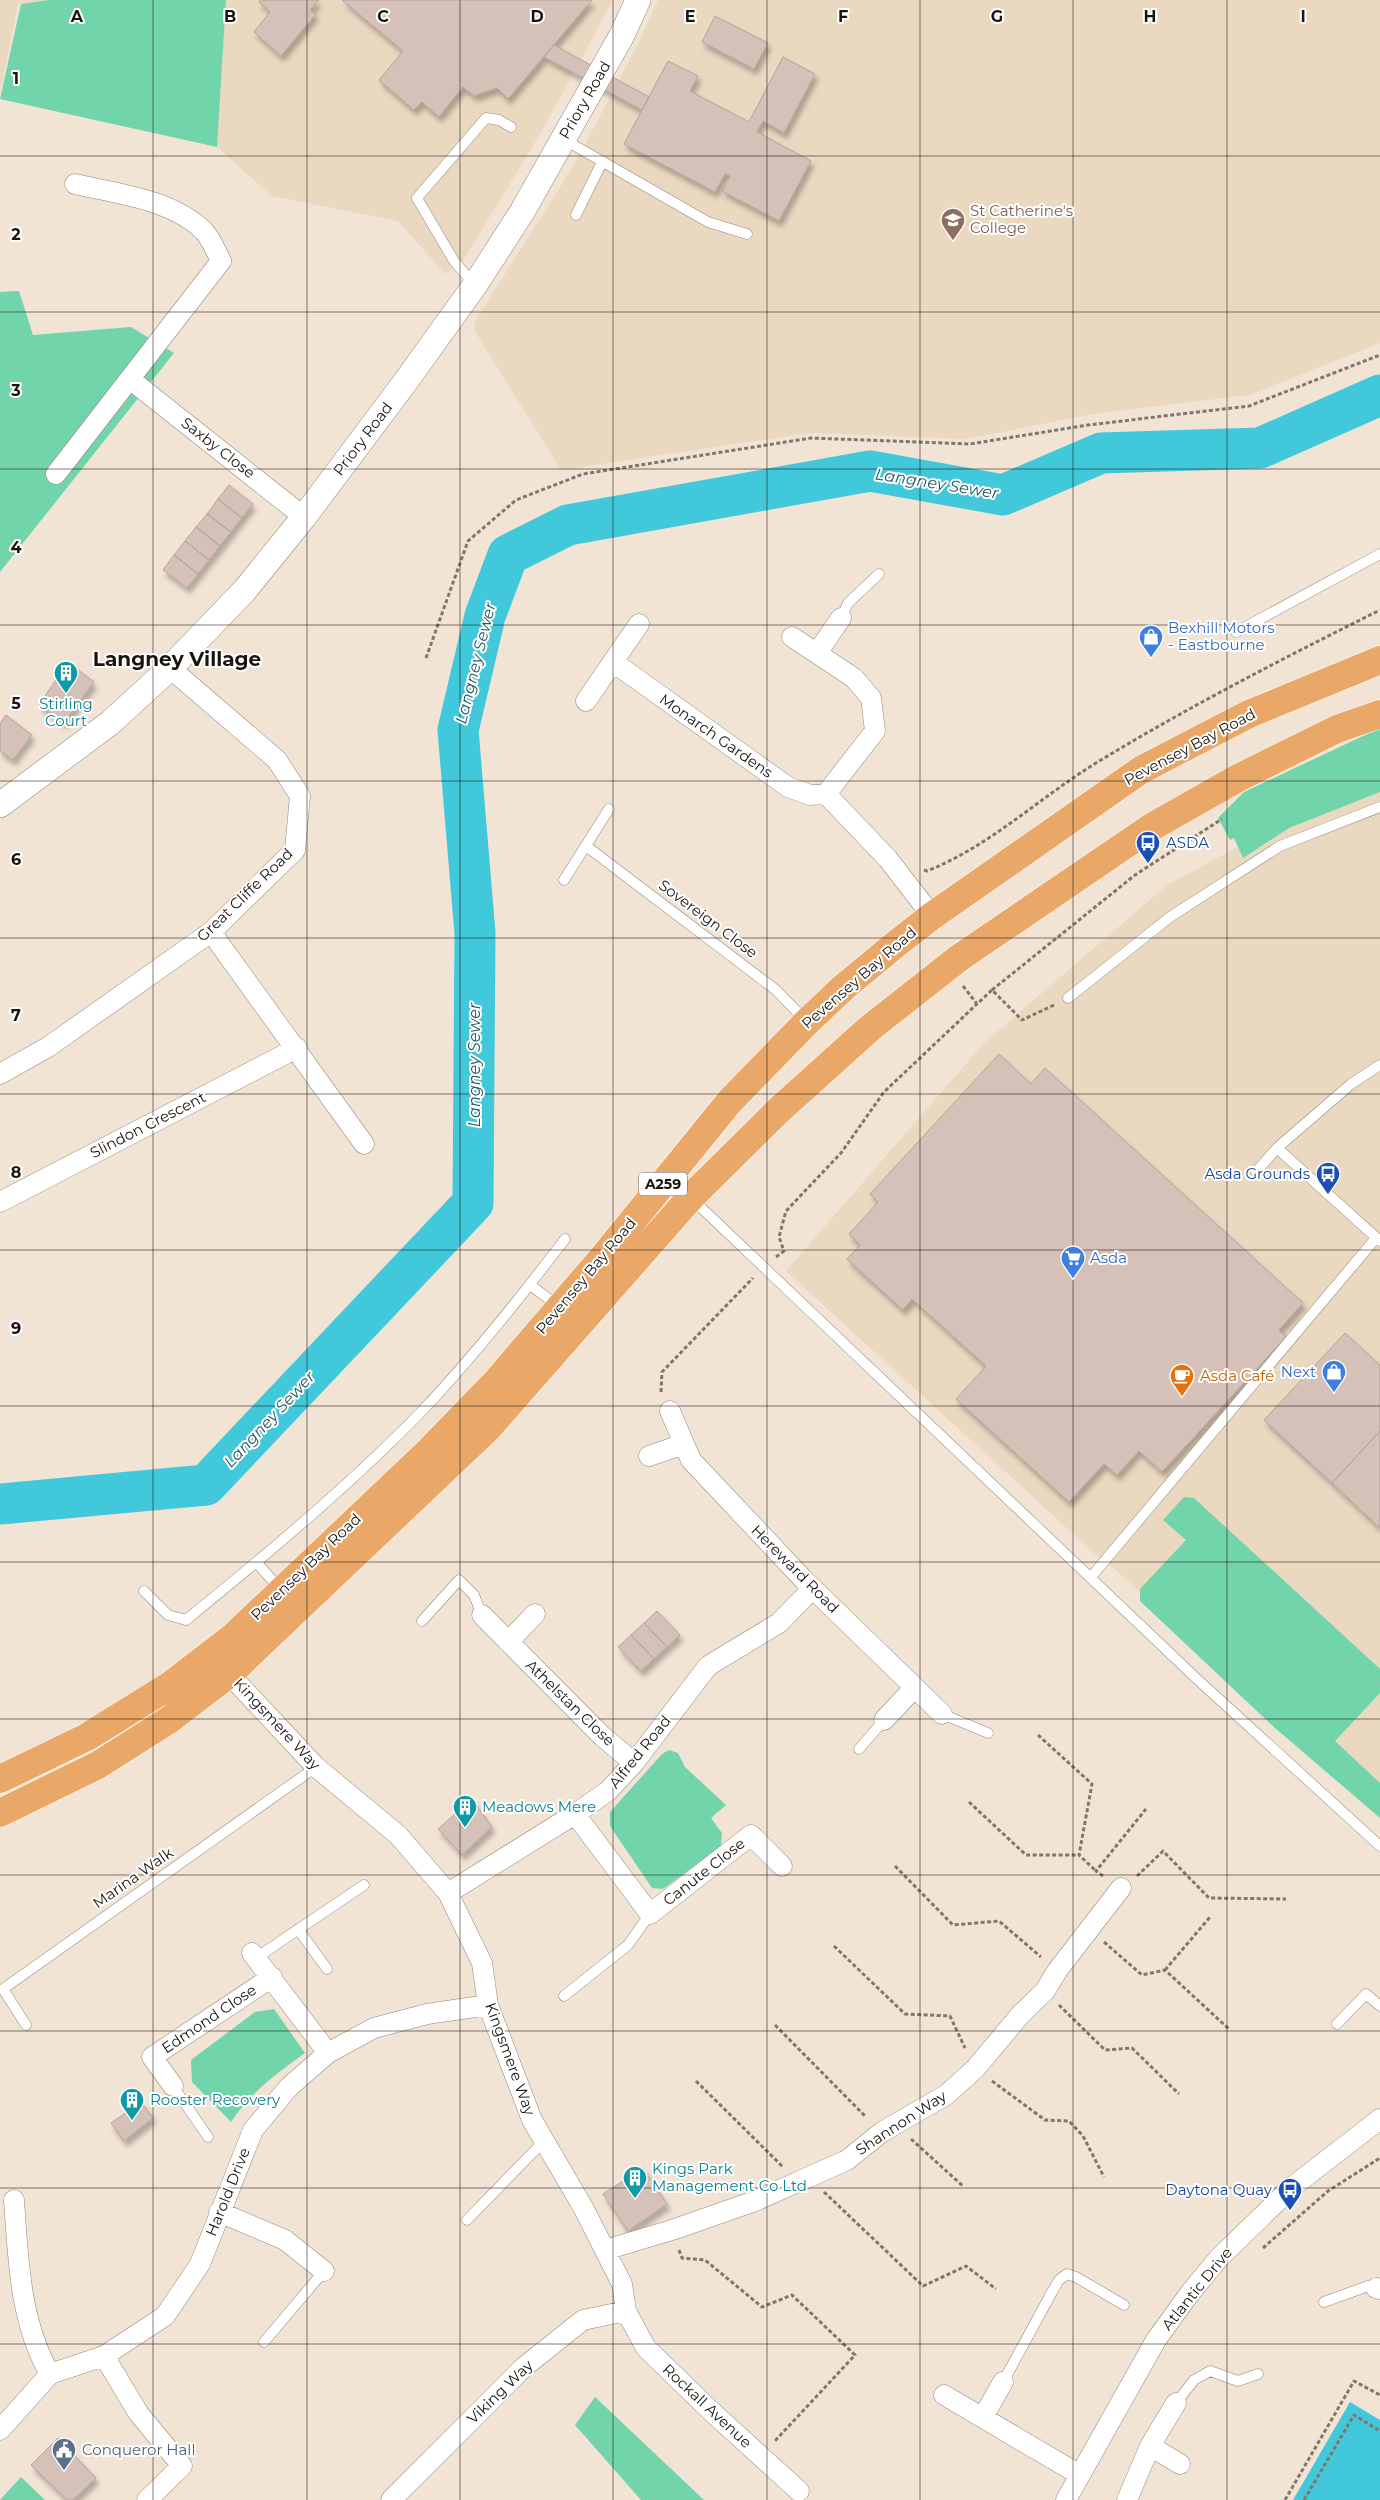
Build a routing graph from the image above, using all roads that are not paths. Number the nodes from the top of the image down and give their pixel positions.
1 (638, 0) edge
2 (511, 127) dead end
3 (563, 139) junction
4 (602, 162) junction
5 (75, 184) dead end
6 (576, 216) dead end
7 (747, 234) dead end
8 (475, 285) junction
9 (131, 380) junction
10 (56, 474) dead end
11 (304, 517) junction
12 (1380, 554) edge
13 (879, 574) dead end
14 (841, 618) joint
15 (639, 624) dead end
16 (1236, 632) dead end
17 (792, 637) dead end
18 (817, 653) junction
19 (1380, 660) edge
20 (613, 662) junction
21 (170, 668) junction
22 (586, 701) dead end
23 (1380, 714) edge
24 (826, 794) junction
25 (0, 805) edge
26 (1380, 807) edge
27 (609, 809) dead end
28 (586, 846) junction
29 (564, 880) dead end
30 (932, 916) junction
31 (211, 932) junction
32 (1068, 998) road end
33 (807, 1022) junction
34 (296, 1048) junction
35 (1380, 1065) edge
36 (0, 1074) edge
37 (364, 1144) dead end
38 (1277, 1148) junction
39 (1256, 1172) dead end
40 (690, 1197) junction
41 (0, 1202) edge
42 (566, 1239) dead end
43 (1378, 1240) edge
44 (530, 1285) junction
45 (560, 1307) junction
46 (670, 1411) road end
47 (684, 1444) junction
48 (649, 1456) dead end
49 (257, 1563) junction
50 (1091, 1577) junction
51 (813, 1588) junction
52 (281, 1590) junction
53 (144, 1591) dead end
54 (535, 1614) dead end
55 (482, 1615) joint
56 (422, 1621) dead end
57 (508, 1642) junction
58 (229, 1674) junction
59 (914, 1688) junction
60 (942, 1714) joint
61 (884, 1720) joint
62 (988, 1733) dead end
63 (860, 1749) dead end
64 (634, 1762) junction
65 (316, 1767) junction
66 (0, 1779) edge
67 (0, 1813) edge
68 (576, 1814) junction
69 (1380, 1846) edge
70 (782, 1866) dead end
71 (364, 1885) dead end
72 (1120, 1888) road end
73 (448, 1893) junction
74 (650, 1914) junction
75 (298, 1929) junction
76 (254, 1955) joint
77 (327, 1969) dead end
78 (272, 1977) junction
79 (564, 1996) dead end
80 (488, 2005) junction
81 (1380, 2006) edge
82 (1336, 2024) dead end
83 (26, 2025) dead end
84 (328, 2053) junction
85 (173, 2086) joint
86 (1380, 2120) edge
87 (208, 2137) dead end
88 (544, 2141) junction
89 (14, 2200) dead end
90 (220, 2212) junction
91 (467, 2220) dead end
92 (9, 2243) edge
93 (605, 2250) junction
94 (324, 2271) joint
95 (1378, 2288) edge
96 (1324, 2302) dead end
97 (1124, 2305) dead end
98 (626, 2311) junction
99 (264, 2342) dead end
100 (104, 2356) junction
101 (50, 2374) junction
102 (1258, 2374) dead end
103 (1003, 2382) joint
104 (944, 2395) dead end
105 (1176, 2403) joint
106 (983, 2417) junction
107 (0, 2430) edge
108 (1150, 2446) junction
109 (1180, 2464) dead end
110 (1080, 2475) junction
111 (799, 2491) dead end
112 (147, 2500) edge
113 (391, 2500) edge
114 (1066, 2500) edge
115 (1127, 2500) edge

1 - 3 street, Priory Road
2 - 8 lane
3 - 4 lane
3 - 8 street, Priory Road
4 - 6 lane
4 - 7 lane
5 - 9 street
8 - 11 street, Priory Road
9 - 10 street
9 - 11 street, Saxby Close
11 - 21 street, Priory Road
12 - 16 lane
13 - 14 lane
14 - 18 street
15 - 20 street
17 - 18 street
18 - 24 street
19 - 30 main road, Pevensey Bay Road / A259
20 - 22 street
20 - 24 street, Monarch Gardens
21 - 25 street, Priory Road
21 - 31 street, Great Cliffe Road
23 - 40 main road, Pevensey Bay Road / A259
24 - 30 street
26 - 32 lane
27 - 28 lane
28 - 29 lane
28 - 33 lane, Sovereign Close
30 - 33 main road, Pevensey Bay Road / A259
31 - 34 street
31 - 36 street, Great Cliffe Road
33 - 45 main road, Pevensey Bay Road / A259
34 - 37 street
34 - 41 street, Slindon Crescent
35 - 38 lane
38 - 39 lane
38 - 43 lane
40 - 50 lane
40 - 58 main road, Pevensey Bay Road / A259
42 - 44 lane
43 - 50 lane
44 - 45 lane
44 - 49 lane
45 - 52 main road, Pevensey Bay Road / A259
46 - 47 street, Hereward Road
47 - 48 street
47 - 51 street, Hereward Road
49 - 52 lane
49 - 53 lane
50 - 69 lane
51 - 59 street, Hereward Road
51 - 64 street, Alfred Road
52 - 66 main road, Pevensey Bay Road / A259
54 - 57 street
55 - 56 lane
55 - 57 street, Athelstan Close
57 - 64 street, Athelstan Close
58 - 65 street, Kingsmere Way
58 - 67 main road, Pevensey Bay Road / A259
59 - 60 street, Hereward Road
59 - 61 street
60 - 62 lane
61 - 63 lane
64 - 68 street, Alfred Road
65 - 73 street, Kingsmere Way
65 - 83 lane, Marina Walk
68 - 73 street, Alfred Road
68 - 74 street, Canute Close
70 - 74 street, Canute Close
71 - 75 lane
72 - 93 street, Shannon Way
73 - 80 street, Kingsmere Way
74 - 79 lane
75 - 76 lane
75 - 77 lane
76 - 78 street, Edmond Close
78 - 84 street, Edmond Close
78 - 85 street, Edmond Close
80 - 84 street, Harold Drive
80 - 88 street, Kingsmere Way
81 - 82 lane
84 - 90 street, Harold Drive
85 - 87 lane, Edmond Close
86 - 110 street, Atlantic Drive
88 - 91 lane
88 - 93 street, Kingsmere Way
89 - 92 street
90 - 94 street
90 - 100 street, Harold Drive
92 - 101 street
93 - 98 street, Kingsmere Way
94 - 99 lane
95 - 96 lane
97 - 103 lane
98 - 111 street, Rockall Avenue
98 - 113 street, Viking Way
100 - 101 street, Harold Drive
100 - 112 street
101 - 107 street, Harold Drive
102 - 105 lane
103 - 106 street
104 - 106 street
105 - 108 street
106 - 110 street
108 - 109 street
108 - 115 street
110 - 114 street, Atlantic Drive

